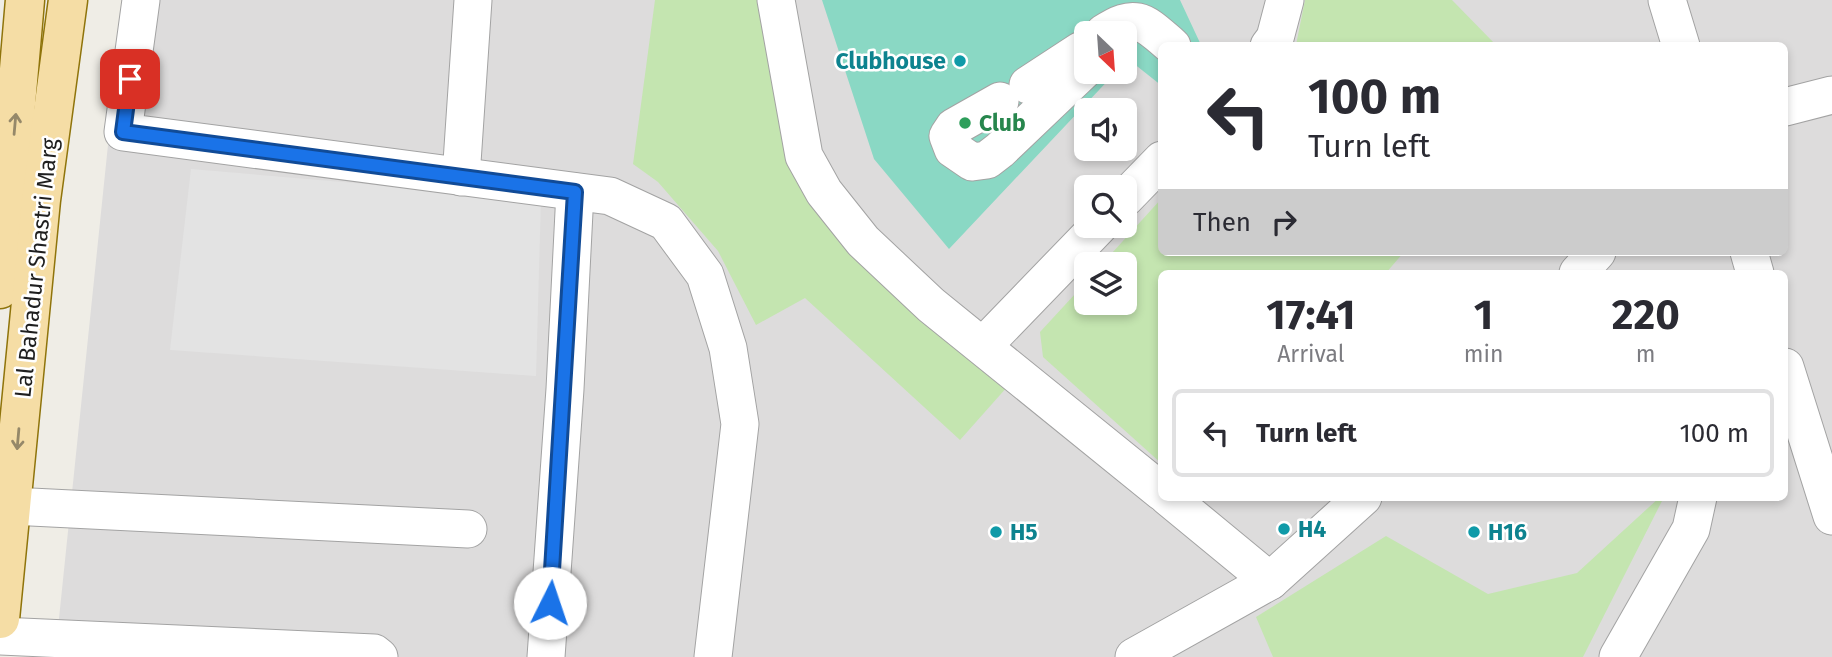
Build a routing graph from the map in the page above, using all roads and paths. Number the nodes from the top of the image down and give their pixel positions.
1 (25, 0) edge
2 (68, 0) edge
3 (141, 0) edge
4 (473, 0) edge
5 (776, 0) edge
6 (1285, 0) edge
7 (1667, 0) edge
8 (1131, 21) edge
9 (1167, 42) edge
10 (1272, 42) edge
11 (1680, 42) edge
12 (1138, 44) edge
13 (1074, 54) edge
14 (1158, 61) edge
15 (10, 64) edge
16 (1074, 79) edge
17 (1832, 95) edge
18 (1788, 106) edge
19 (1158, 164) edge
20 (461, 177) junction
21 (1137, 186) edge
22 (575, 192) junction
23 (1087, 238) edge
24 (1593, 256) edge
25 (1581, 270) edge
26 (0, 282) edge
27 (0, 289) edge
28 (983, 346) junction
29 (1788, 377) edge
30 (9, 488) edge
31 (1158, 489) edge
32 (1173, 501) edge
33 (1359, 501) edge
34 (1697, 501) edge
35 (1832, 516) edge
36 (468, 529) dead end
37 (1270, 581) junction
38 (0, 619) edge
39 (0, 636) edge
40 (379, 657) edge
41 (546, 657) edge
42 (713, 657) edge
43 (1134, 657) edge
44 (1618, 657) edge

1 - 15 main road, Lal Bahadur Shastri Marg
2 -> 30 main road, Lal Bahadur Shastri Marg
3 - 20 street
4 - 20 street
5 - 28 street
6 - 10 street
7 - 11 street
8 - 9 street
12 - 14 street
13 - 16 street
26 -> 15 main road, Lal Bahadur Shastri Marg
17 - 18 street
19 - 21 street
20 - 22 street
22 - 41 street
22 - 42 street
23 - 28 street
24 - 25 street
26 - 27 main road, Lal Bahadur Shastri Marg
28 - 31 street
29 - 35 street
30 - 36 street
30 - 38 main road, Lal Bahadur Shastri Marg
32 - 37 street
33 - 37 street
34 - 44 street
37 - 43 street
39 - 40 street

